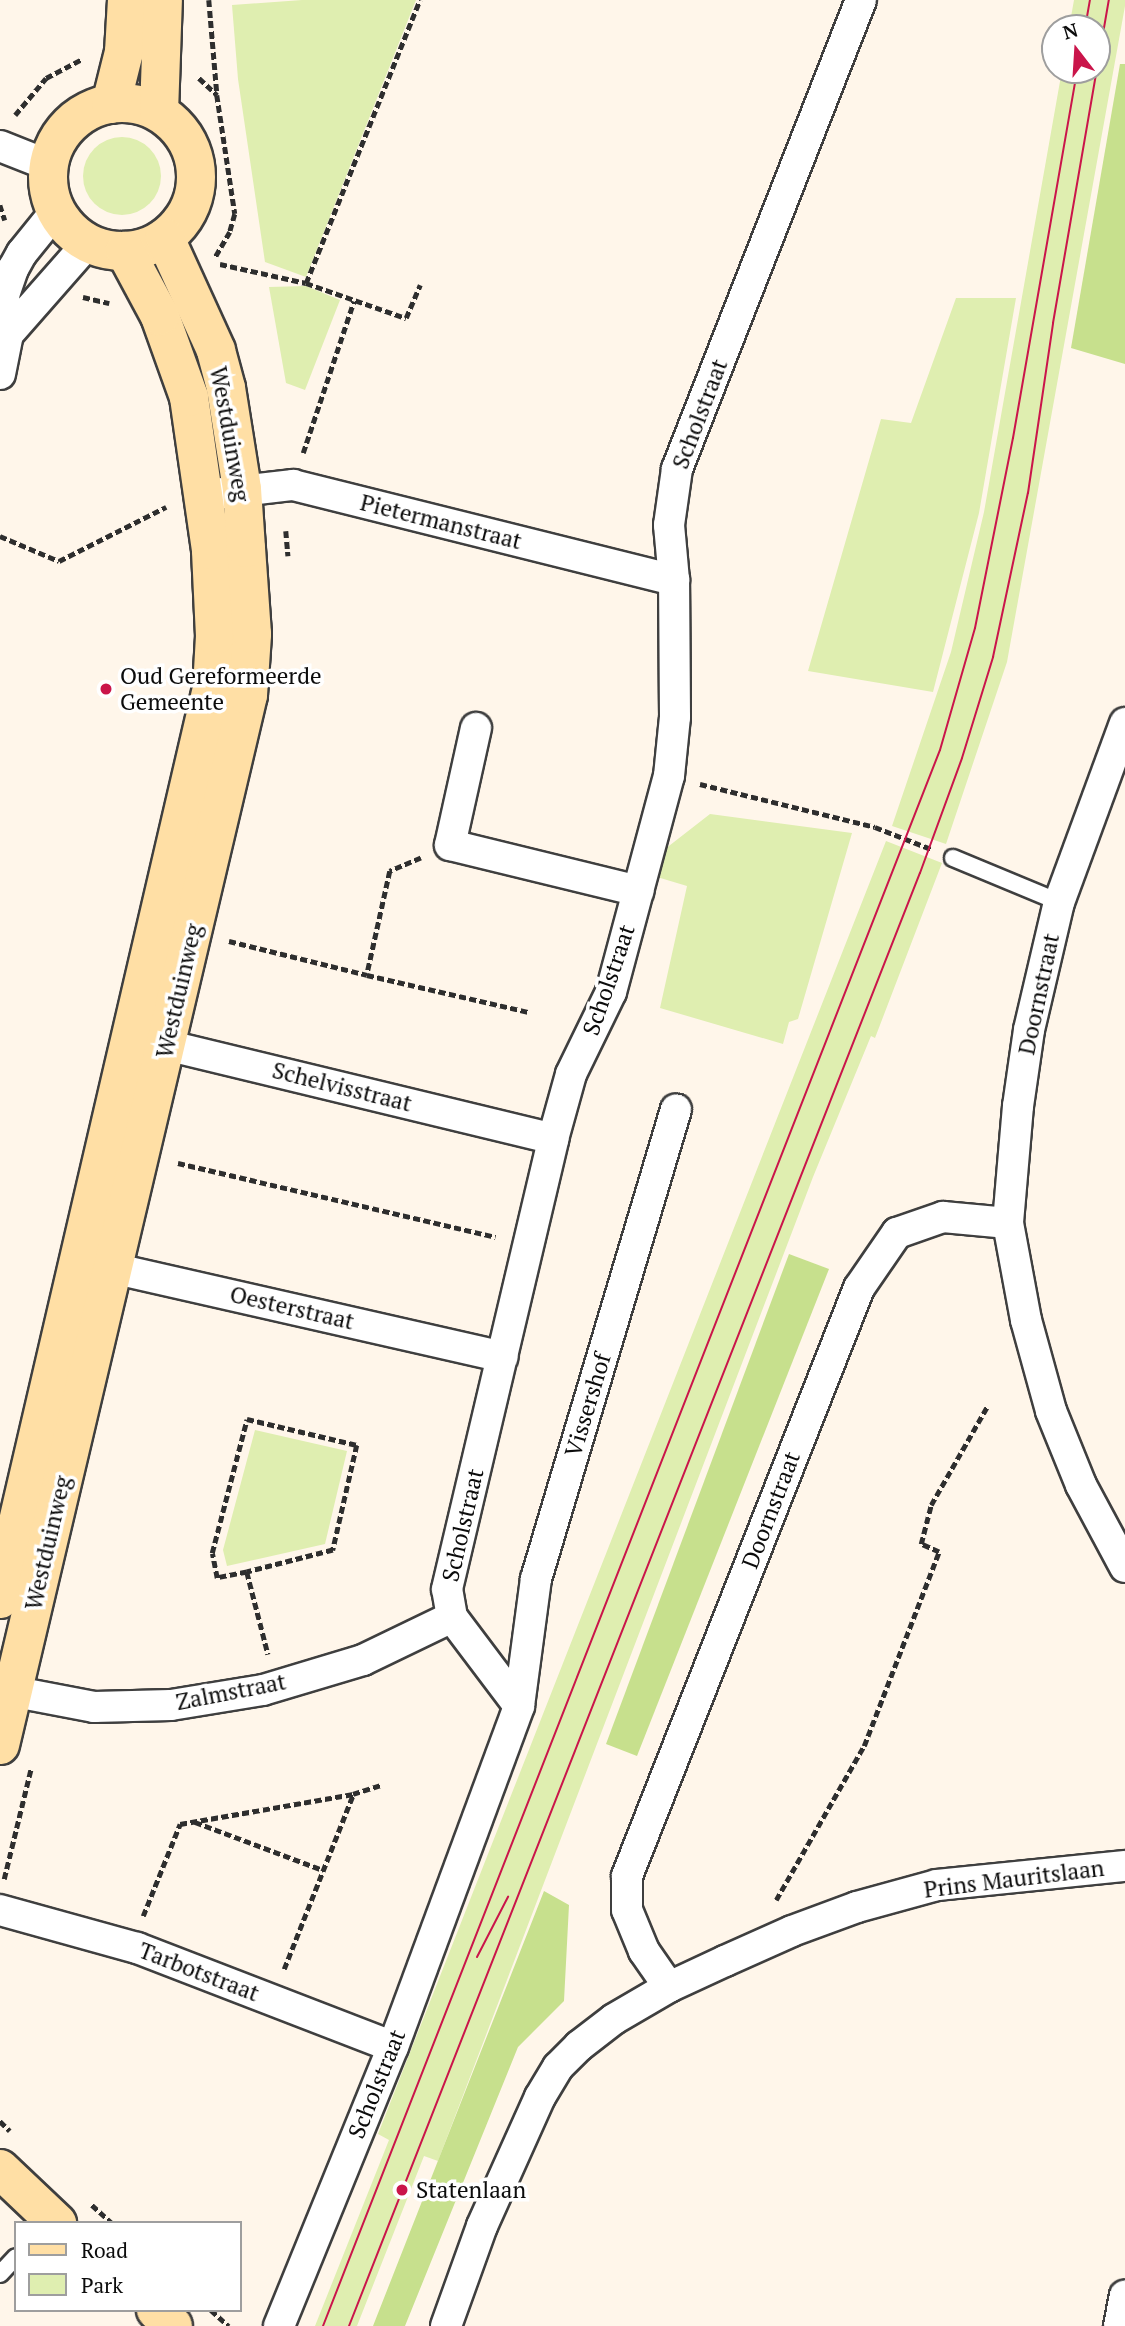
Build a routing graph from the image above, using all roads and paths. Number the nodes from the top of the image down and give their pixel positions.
1 (127, 0) edge
2 (163, 0) edge
3 (209, 0) edge
4 (420, 0) edge
5 (862, 0) edge
6 (142, 55) junction
7 (217, 94) junction
8 (111, 104) junction
9 (159, 112) junction
10 (15, 116) dead end
11 (0, 146) edge
12 (48, 164) junction
13 (56, 211) junction
14 (165, 238) junction
15 (86, 244) junction
16 (125, 251) junction
17 (53, 282) junction
18 (306, 283) junction
19 (420, 285) dead end
20 (152, 300) junction
21 (354, 301) junction
22 (8, 334) junction
23 (0, 373) edge
24 (293, 485) junction
25 (224, 492) junction
26 (0, 536) edge
27 (674, 580) junction
28 (1125, 723) edge
29 (476, 728) dead end
30 (669, 776) junction
31 (450, 845) junction
32 (953, 858) joint
33 (638, 891) junction
34 (1059, 902) junction
35 (224, 939) dead end
36 (367, 975) junction
37 (528, 1012) dead end
38 (148, 1040) junction
39 (676, 1109) dead end
40 (553, 1139) junction
41 (173, 1162) dead end
42 (1008, 1223) junction
43 (528, 1245) junction
44 (97, 1264) junction
45 (503, 1357) junction
46 (989, 1405) dead end
47 (1125, 1567) edge
48 (247, 1572) junction
49 (0, 1599) edge
50 (452, 1617) junction
51 (276, 1686) junction
52 (6, 1691) edge
53 (519, 1706) junction
54 (0, 1745) edge
55 (382, 1785) dead end
56 (354, 1794) junction
57 (195, 1821) junction
58 (1125, 1866) edge
59 (323, 1870) junction
60 (0, 1910) edge
61 (137, 1948) junction
62 (741, 1954) junction
63 (669, 1987) junction
64 (271, 2000) junction
65 (393, 2048) junction
66 (0, 2169) edge
67 (52, 2221) edge
68 (14, 2259) edge
69 (0, 2274) edge
70 (1125, 2296) edge
71 (158, 2312) edge
72 (213, 2312) edge
73 (173, 2326) edge
74 (229, 2326) edge
75 (279, 2326) edge
76 (446, 2326) edge
77 (1119, 2326) edge

1 - 6 main road
2 - 6 main road
3 - 7 path
4 - 18 path
5 - 27 street, Scholstraat
6 - 7 path
6 - 8 main road
6 - 9 main road
6 - 10 path
7 - 18 path
8 - 9 main road
8 - 12 main road
9 - 14 main road
11 - 12 street
12 - 13 main road
13 - 15 main road
13 - 22 street
14 - 16 main road
14 - 25 main road, Westduinweg
15 - 16 main road
15 - 17 street
16 - 20 main road, Westduinweg
17 - 20 path
17 - 22 street
18 - 21 path
19 - 21 path
20 - 25 main road, Westduinweg
21 - 24 path
22 - 23 street
24 - 25 street, Pietermanstraat
24 - 27 street, Pietermanstraat
25 - 26 path
25 - 38 main road, Westduinweg
27 - 30 street, Scholstraat
28 - 34 street, Doornstraat
29 - 31 street
30 - 32 path
30 - 33 street, Scholstraat
31 - 33 street
31 - 36 path
32 - 34 lane
33 - 40 street, Scholstraat
34 - 42 street, Doornstraat
35 - 36 path
36 - 37 path
38 - 40 street, Schelvisstraat
38 - 44 main road, Westduinweg
39 - 53 street, Vissershof
40 - 43 street, Scholstraat
41 - 43 path
42 - 47 street
42 - 63 street, Doornstraat
43 - 45 street, Scholstraat
44 - 45 street, Oesterstraat
44 - 49 main road, Westduinweg
44 - 52 main road, Westduinweg
45 - 50 street, Scholstraat
46 - 62 path
48 - 48 path
48 - 51 path
50 - 51 street, Zalmstraat
50 - 53 street
51 - 52 street, Zalmstraat
52 - 54 main road, Westduinweg
53 - 65 street, Scholstraat
55 - 56 path
56 - 57 path
56 - 59 path
57 - 59 path
57 - 61 path
58 - 62 street, Prins Mauritslaan
59 - 64 path
60 - 61 street, Tarbotstraat
61 - 64 street, Tarbotstraat
62 - 63 street, Prins Mauritslaan
63 - 76 street
64 - 65 street, Tarbotstraat
65 - 75 street, Scholstraat
66 - 67 main road
68 - 69 lane
70 - 77 street
71 - 73 main road
72 - 74 path

